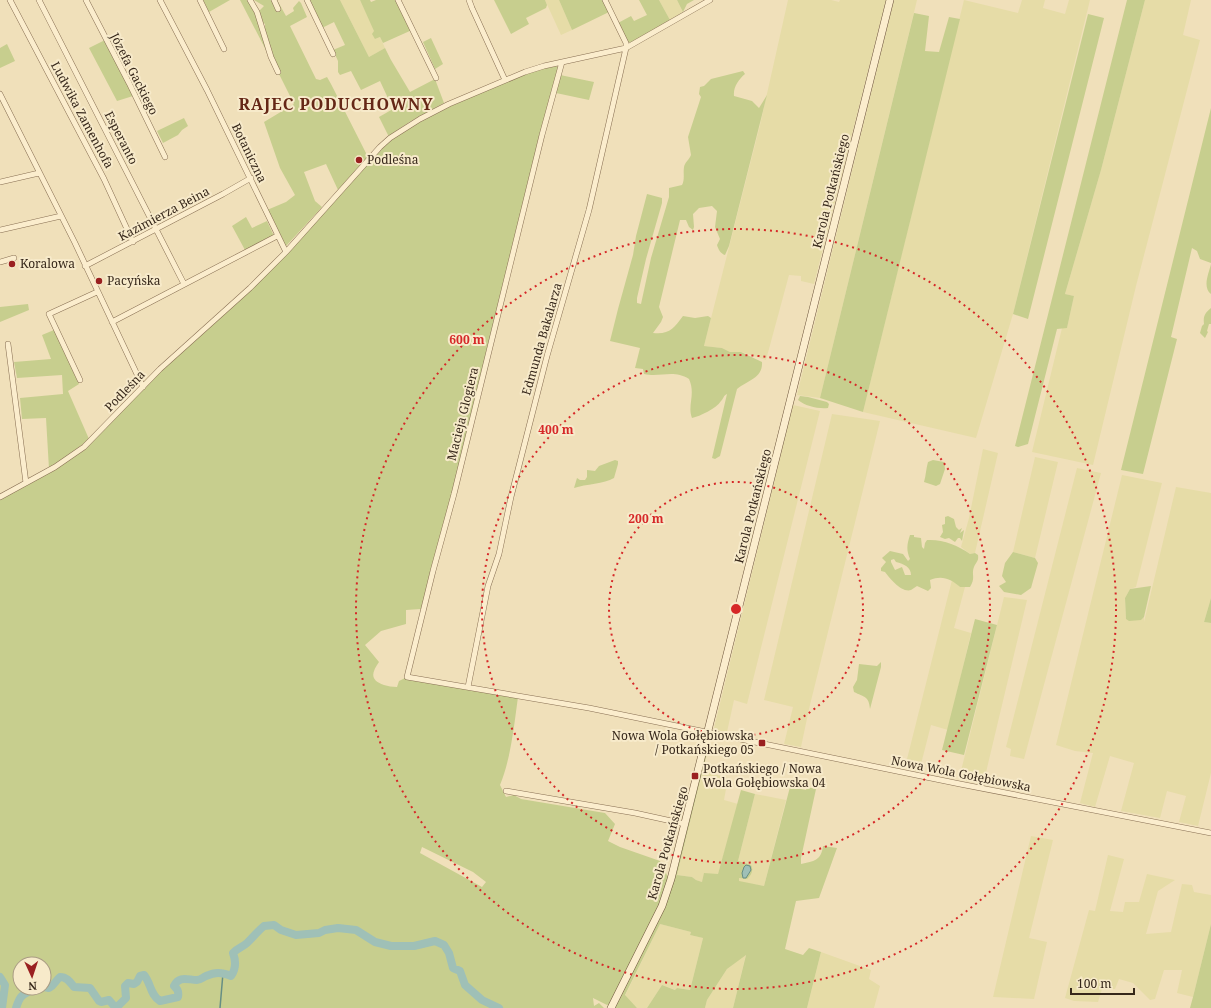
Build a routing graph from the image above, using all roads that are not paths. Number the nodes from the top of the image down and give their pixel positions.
1 (10, 0) edge
2 (39, 0) edge
3 (86, 0) edge
4 (160, 0) edge
5 (200, 0) edge
6 (250, 0) edge
7 (274, 0) edge
8 (307, 0) edge
9 (398, 0) edge
10 (469, 0) edge
11 (605, 0) edge
12 (710, 0) edge
13 (890, 0) edge
14 (278, 8) dead end
15 (626, 48) junction
16 (224, 49) dead end
17 (333, 54) dead end
18 (562, 62) junction
19 (278, 72) dead end
20 (436, 78) dead end
21 (505, 80) junction
22 (0, 94) edge
23 (165, 157) dead end
24 (39, 173) junction
25 (251, 178) junction
26 (0, 182) edge
27 (61, 216) junction
28 (156, 229) junction
29 (0, 230) edge
30 (277, 236) junction
31 (133, 242) junction
32 (286, 252) junction
33 (14, 258) dead end
34 (0, 262) edge
35 (85, 266) junction
36 (184, 284) junction
37 (97, 292) junction
38 (112, 322) junction
39 (8, 344) dead end
40 (80, 380) dead end
41 (143, 387) junction
42 (26, 483) junction
43 (0, 497) edge
44 (407, 677) joint
45 (468, 687) junction
46 (708, 733) junction
47 (506, 791) dead end
48 (685, 824) junction
49 (1211, 833) edge
50 (611, 1008) edge

1 - 31 street, Ludwika Zamenhofa
2 - 28 street, Esperanto
3 - 23 street, Józefa Gackiego
4 - 25 street, Botaniczna
5 - 16 street
6 - 19 street
7 - 14 street
8 - 17 street
9 - 20 street
10 - 21 street
11 - 15 street
12 - 15 street, Podleśna
13 - 46 street, Karola Potkańskiego
15 - 18 street, Podleśna
15 - 45 street, Edmunda Bakalarza
18 - 21 street, Podleśna
18 - 44 street, Macieja Glogiera
21 - 32 street, Podleśna
22 - 24 street
24 - 26 street
24 - 27 street
25 - 28 street, Kazimierza Beina
25 - 30 street, Botaniczna
27 - 29 street
27 - 35 street
28 - 31 street, Kazimierza Beina
28 - 36 street, Esperanto
30 - 32 street, Botaniczna
30 - 36 street
31 - 35 street, Kazimierza Beina
32 - 41 street, Podleśna
33 - 34 street
35 - 37 street
36 - 38 street
37 - 38 street
37 - 40 street
38 - 41 street
39 - 42 street
41 - 42 street, Podleśna
42 - 43 street, Podleśna
44 - 45 street, Nowa Wola Gołębiowska
45 - 46 street, Nowa Wola Gołębiowska
46 - 48 street, Karola Potkańskiego
46 - 49 street, Nowa Wola Gołębiowska
47 - 48 street
48 - 50 street, Karola Potkańskiego

